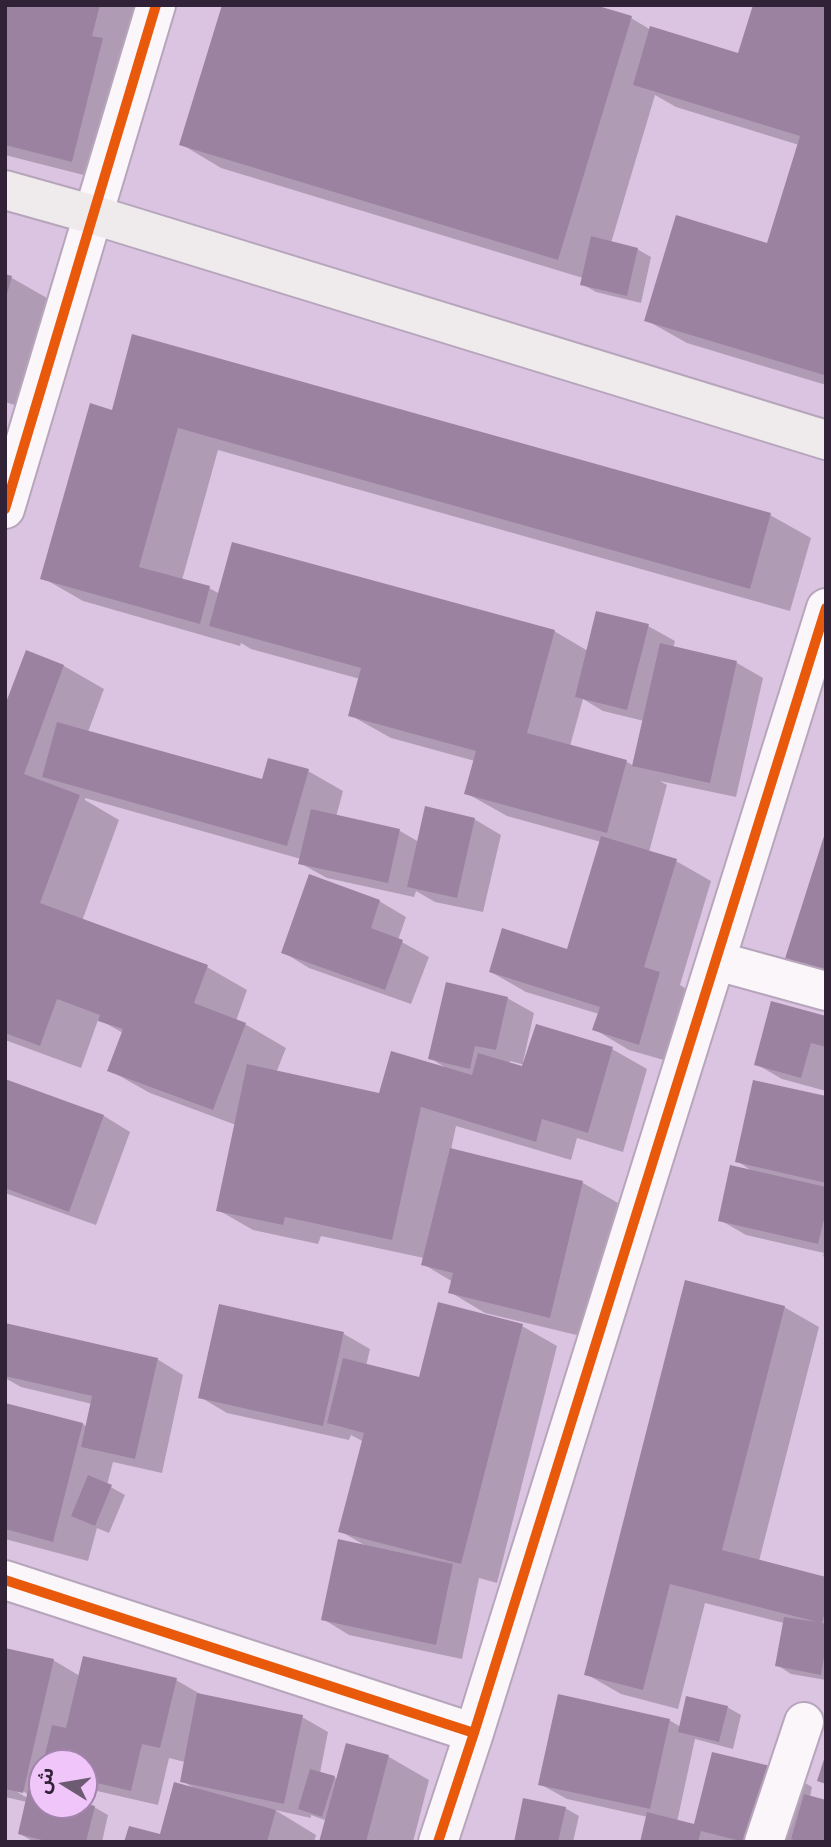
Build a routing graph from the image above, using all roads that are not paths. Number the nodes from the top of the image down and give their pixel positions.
1 (156, 5) edge
2 (5, 190) edge
3 (94, 215) junction
4 (826, 440) edge
5 (5, 509) edge
6 (826, 608) edge
7 (717, 961) junction
8 (826, 991) edge
9 (5, 1580) edge
10 (804, 1722) dead end
11 (474, 1734) junction
12 (438, 1842) edge
13 (764, 1842) edge

1 - 3 street
2 - 3 main road
3 - 4 main road
3 - 5 street
6 - 7 street
7 - 8 street
7 - 11 street
9 - 11 street
10 - 13 street
11 - 12 street

